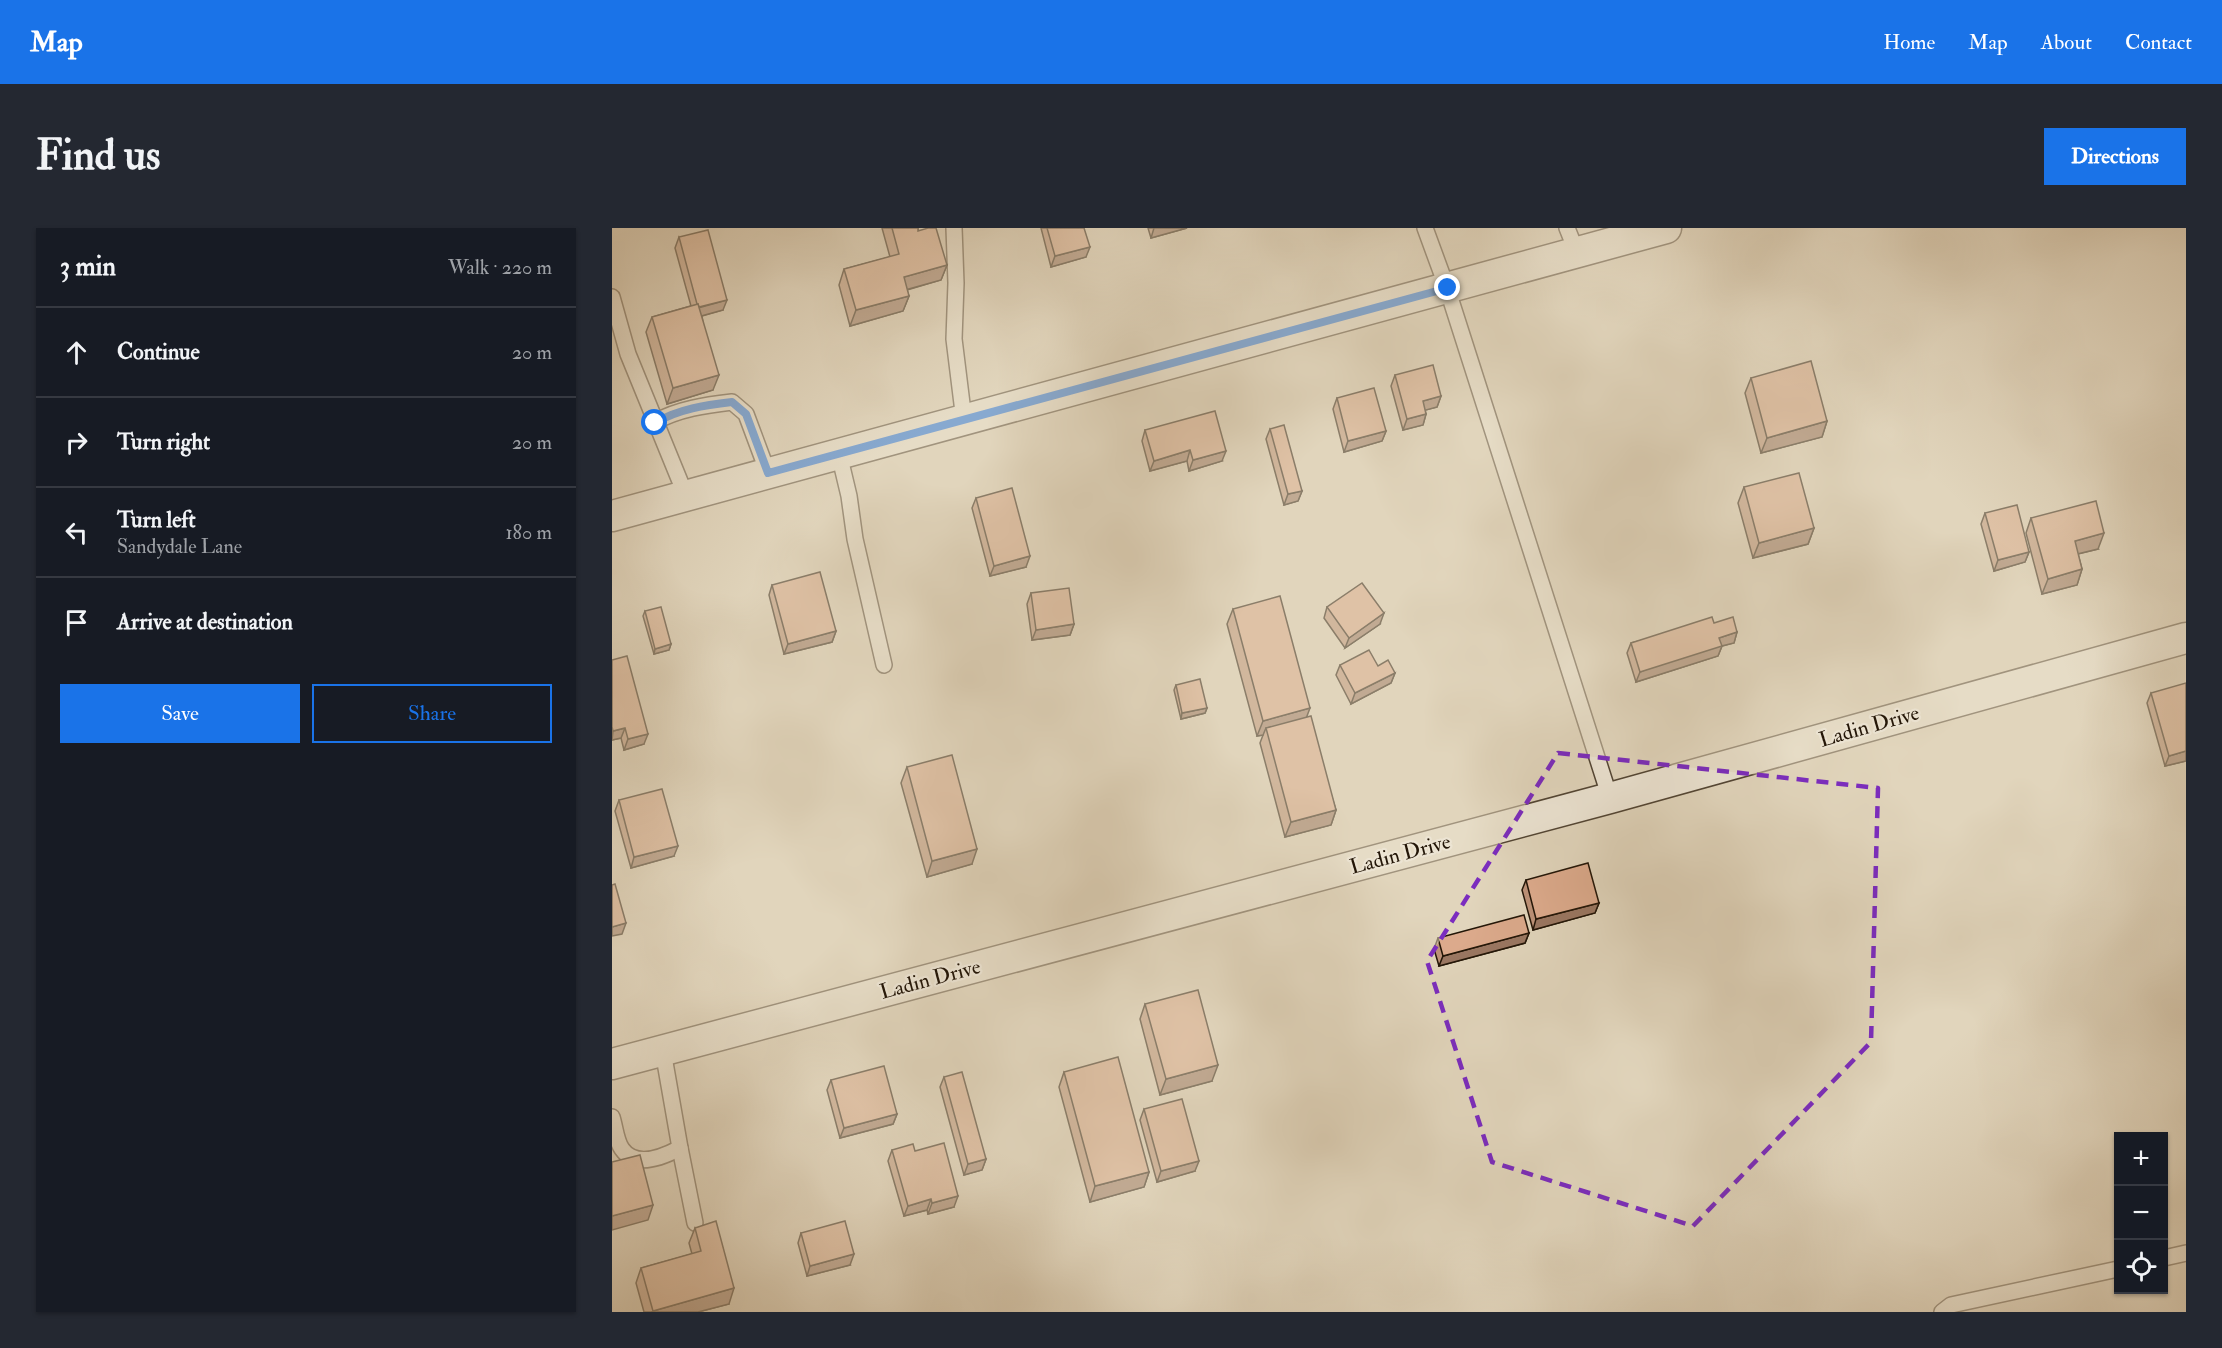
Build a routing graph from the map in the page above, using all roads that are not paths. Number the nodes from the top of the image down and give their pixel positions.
1 (954, 228) edge
2 (1425, 228) edge
3 (1666, 228) edge
4 (1572, 240) edge
5 (1448, 288) junction
6 (612, 297) edge
7 (964, 420) junction
8 (655, 423) junction
9 (839, 454) junction
10 (768, 473) junction
11 (686, 495) junction
12 (612, 516) edge
13 (2186, 638) edge
14 (884, 665) dead end
15 (1610, 798) junction
16 (663, 1051) junction
17 (612, 1064) edge
18 (612, 1117) edge
19 (680, 1148) junction
20 (695, 1223) dead end
21 (2186, 1253) edge
22 (2168, 1257) edge
23 (2114, 1270) edge
24 (1942, 1312) edge

1 - 7 lane
2 - 5 lane
3 - 4 street
4 - 5 street
5 - 7 street
5 - 15 lane
6 - 8 lane
7 - 9 street
8 - 10 lane
8 - 11 lane
9 - 10 street
9 - 14 lane
10 - 11 street
11 - 12 street
13 - 15 street, Ladin Drive
15 - 16 street, Ladin Drive
16 - 17 street, Ladin Drive
16 - 19 lane
18 - 19 lane
19 - 20 lane
21 - 22 lane
23 - 24 lane

